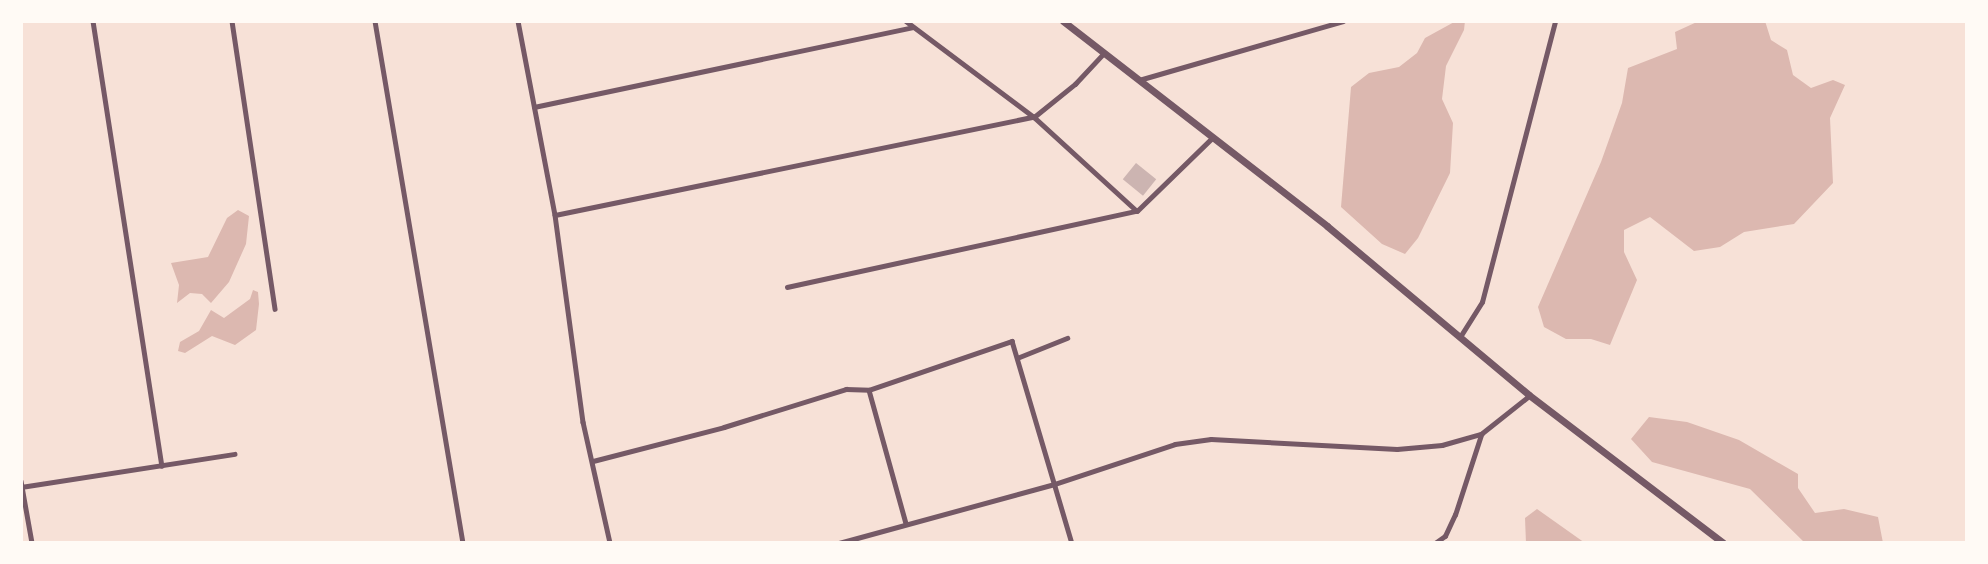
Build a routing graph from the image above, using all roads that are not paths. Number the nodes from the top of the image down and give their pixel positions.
1 (93, 21) edge
2 (232, 21) edge
3 (375, 21) edge
4 (518, 21) edge
5 (905, 21) edge
6 (1063, 21) edge
7 (1343, 21) edge
8 (1555, 21) edge
9 (913, 27) junction
10 (1104, 53) junction
11 (1139, 80) junction
12 (534, 107) junction
13 (1034, 117) junction
14 (1213, 137) junction
15 (1137, 211) junction
16 (555, 215) junction
17 (787, 287) dead end
18 (275, 309) dead end
19 (1068, 338) dead end
20 (1459, 338) junction
21 (1017, 358) junction
22 (869, 390) junction
23 (1529, 395) junction
24 (1481, 434) junction
25 (234, 454) dead end
26 (593, 461) junction
27 (162, 466) junction
28 (21, 481) edge
29 (1055, 484) junction
30 (21, 487) edge
31 (906, 523) junction
32 (1445, 536) junction
33 (32, 543) edge
34 (463, 543) edge
35 (610, 543) edge
36 (839, 543) edge
37 (1072, 543) edge
38 (1435, 543) edge
39 (1441, 543) edge
40 (1723, 543) edge

1 - 27 lane
2 - 18 lane
3 - 34 lane
4 - 12 lane
5 - 9 lane
6 - 10 street
7 - 11 lane
8 - 20 lane
9 - 12 lane
9 - 13 lane
10 - 11 street
10 - 13 lane
11 - 14 street
12 - 16 lane
13 - 15 lane
13 - 16 lane
14 - 15 lane
14 - 20 street
15 - 17 lane
16 - 26 lane
19 - 21 lane
20 - 23 street
21 - 22 lane
21 - 29 lane
22 - 26 lane
22 - 31 lane
23 - 24 lane
23 - 40 street
24 - 29 lane
24 - 32 lane
25 - 27 lane
26 - 35 lane
27 - 30 lane
28 - 30 lane
29 - 31 lane
29 - 37 lane
30 - 33 lane
31 - 36 lane
32 - 38 lane
32 - 39 lane

